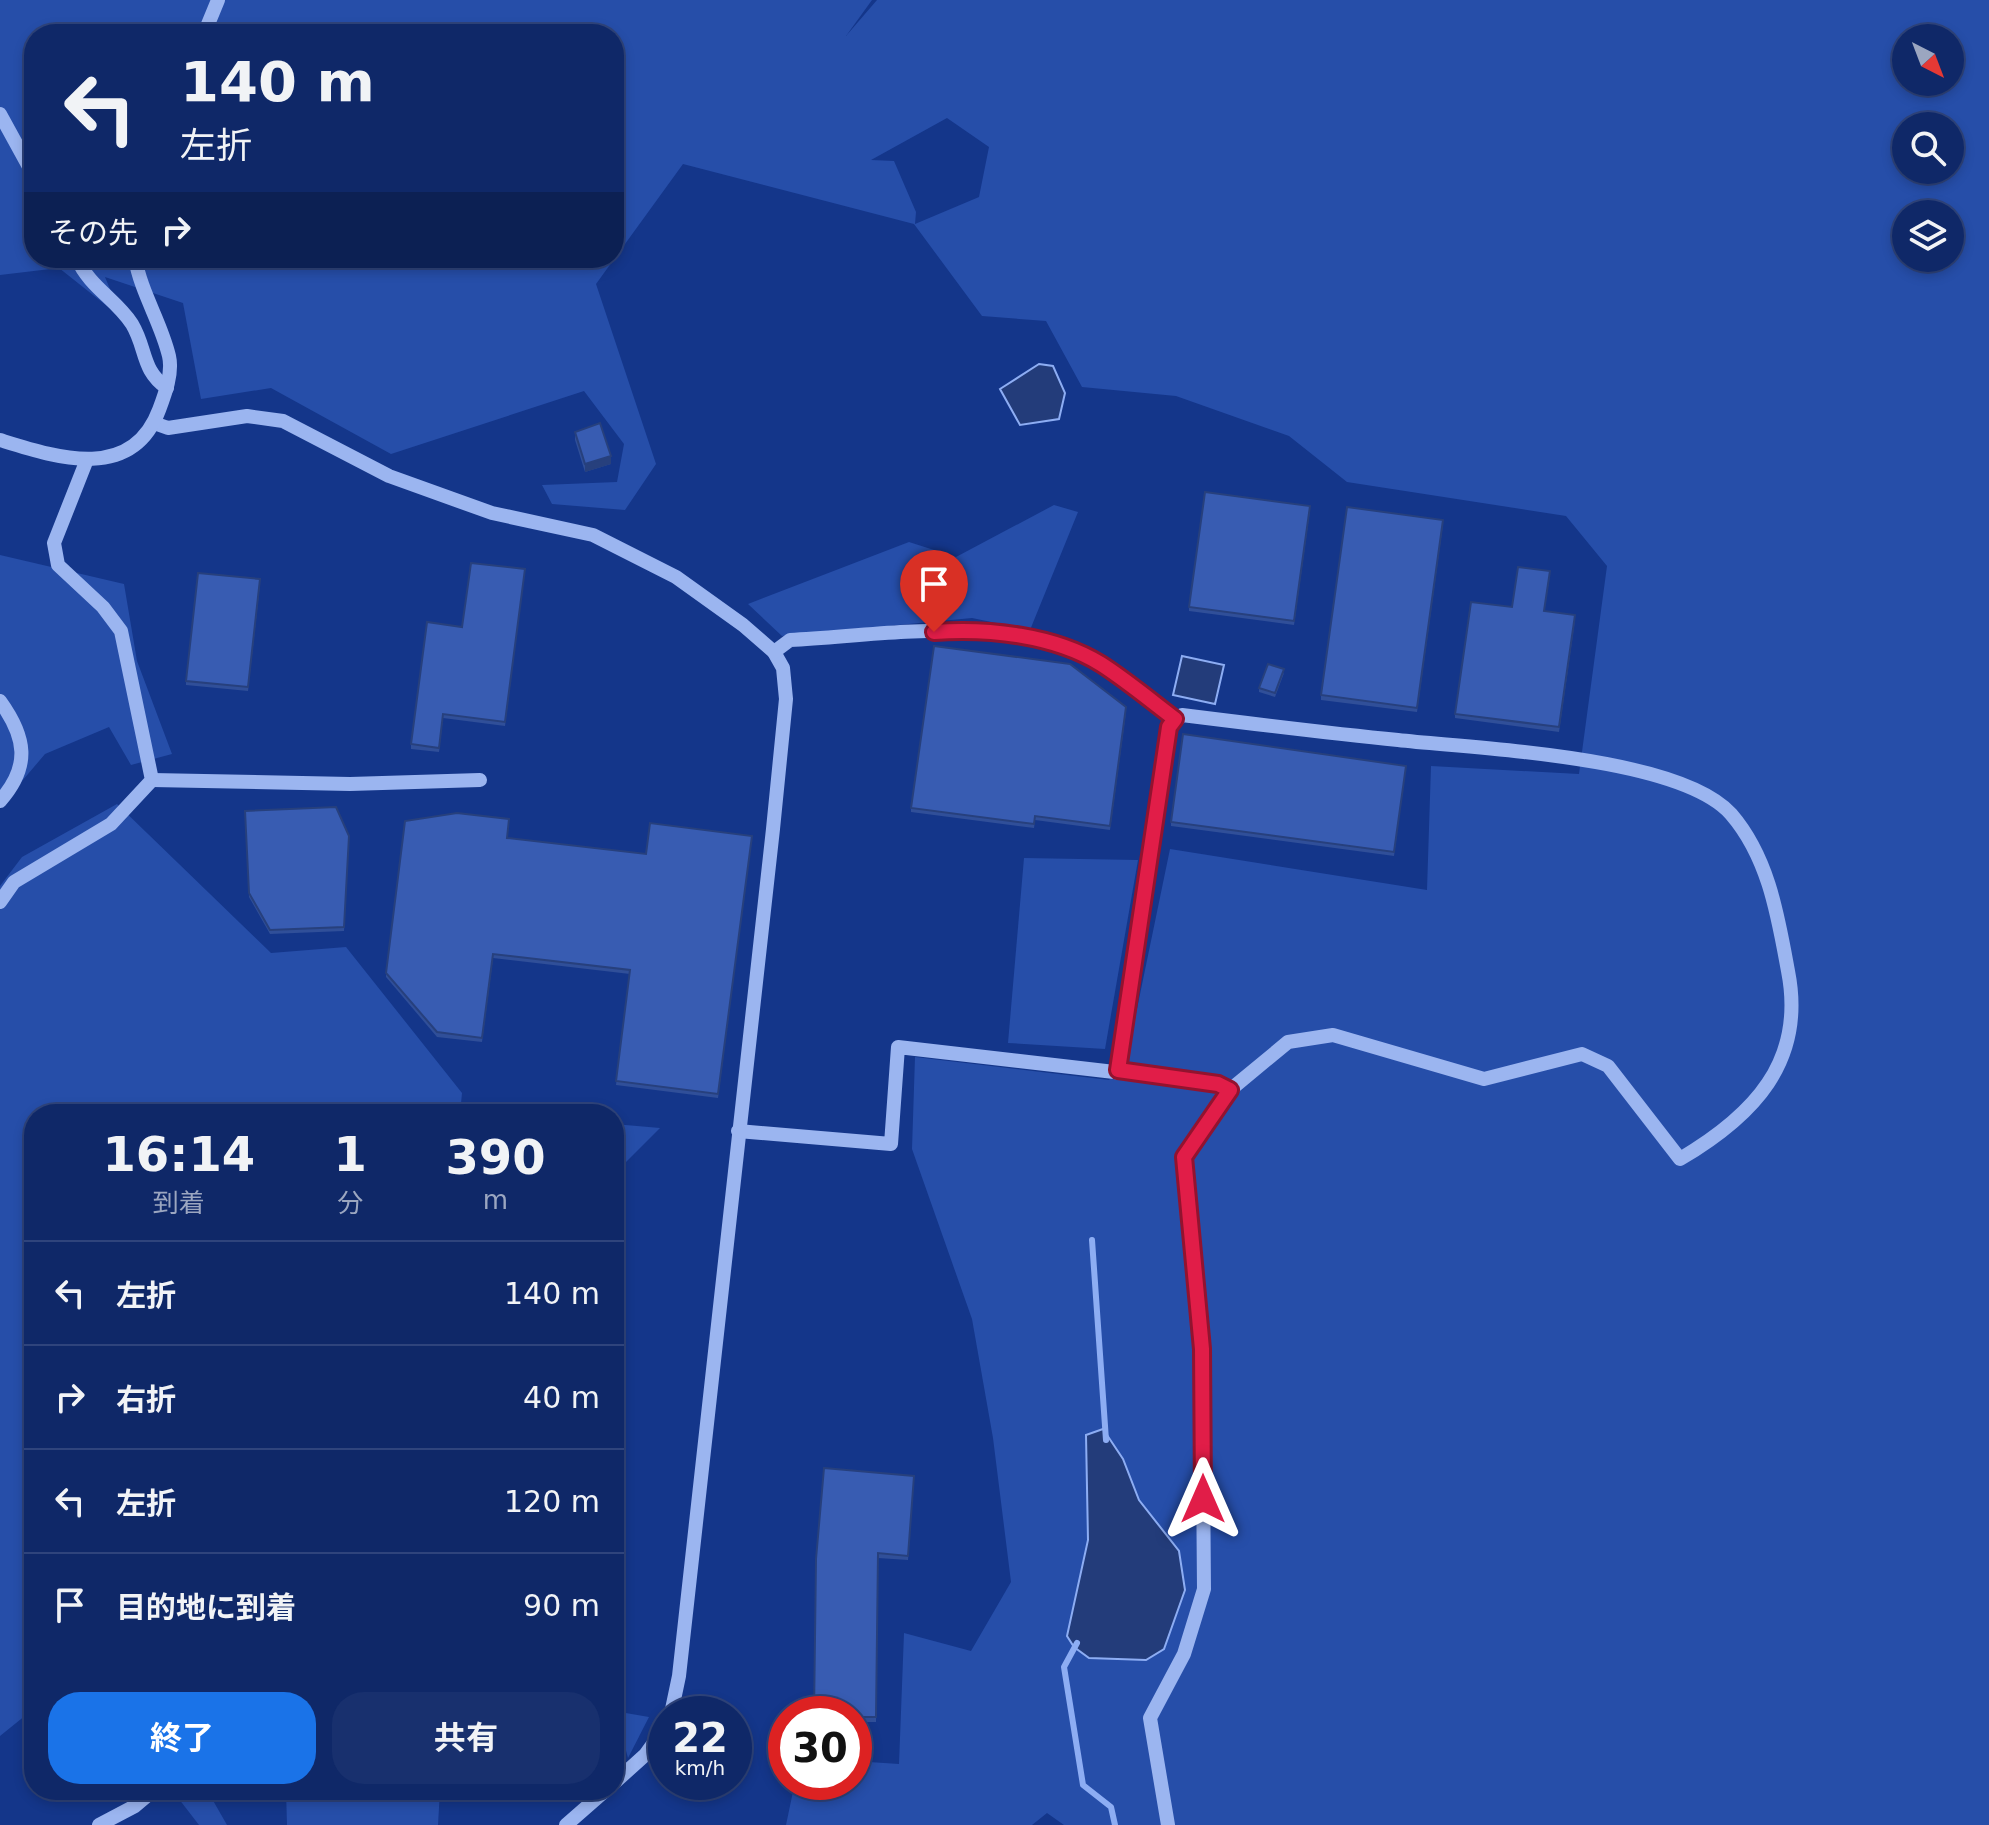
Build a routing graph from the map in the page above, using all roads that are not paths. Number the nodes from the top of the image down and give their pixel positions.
1 (218, 0) edge
2 (208, 24) edge
3 (0, 114) edge
4 (24, 158) edge
5 (81, 268) edge
6 (137, 268) edge
7 (167, 388) junction
8 (154, 423) junction
9 (0, 440) edge
10 (86, 462) junction
11 (774, 652) junction
12 (0, 701) edge
13 (1175, 719) junction
14 (152, 780) junction
15 (480, 780) dead end
16 (0, 801) edge
17 (0, 902) edge
18 (1118, 1070) junction
19 (1230, 1090) junction
20 (738, 1131) junction
21 (675, 1696) edge
22 (648, 1751) edge
23 (624, 1774) edge
24 (142, 1800) edge
25 (595, 1800) edge
26 (99, 1825) edge
27 (566, 1825) edge
28 (1168, 1825) edge

1 - 2 street
3 - 4 street
5 - 7 street
6 - 7 street
7 - 8 street
8 - 10 street
8 - 11 street
9 - 10 street
10 - 14 street
11 - 13 street
11 - 20 street
12 - 16 street
13 - 18 street
13 - 19 street
14 - 15 street
14 - 17 street
18 - 19 street
18 - 20 street
19 - 28 street
20 - 21 street
22 - 23 street
24 - 26 street
25 - 27 street

